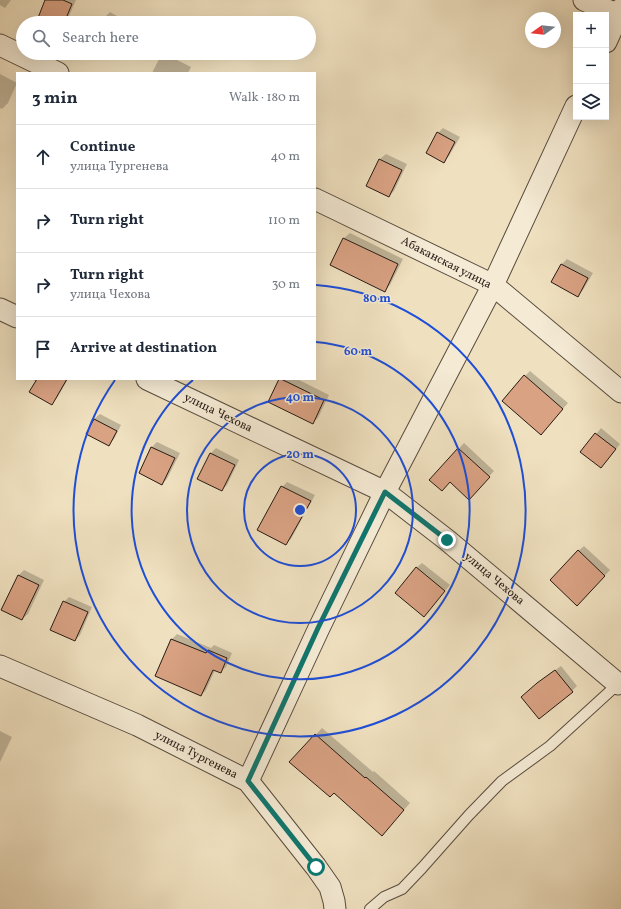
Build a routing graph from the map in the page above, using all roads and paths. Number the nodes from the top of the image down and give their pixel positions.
1 (584, 0) edge
2 (620, 13) edge
3 (609, 36) edge
4 (0, 45) edge
5 (16, 53) edge
6 (31, 60) edge
7 (56, 72) edge
8 (573, 112) edge
9 (316, 199) edge
10 (493, 285) junction
11 (0, 309) edge
12 (16, 317) edge
13 (149, 380) edge
14 (621, 392) edge
15 (385, 492) junction
16 (0, 666) edge
17 (620, 683) edge
18 (248, 781) junction
19 (335, 909) edge
20 (370, 909) edge

1 - 2 street
2 - 3 street
4 - 5 street
6 - 7 street
8 - 10 street
9 - 10 street, Абаканская улица
10 - 14 street, Абаканская улица
10 - 15 street
11 - 12 street
13 - 15 street, улица Чехова
15 - 17 street, улица Чехова
15 - 18 street
16 - 18 street, улица Тургенева
17 - 20 lane
18 - 19 street, улица Тургенева

